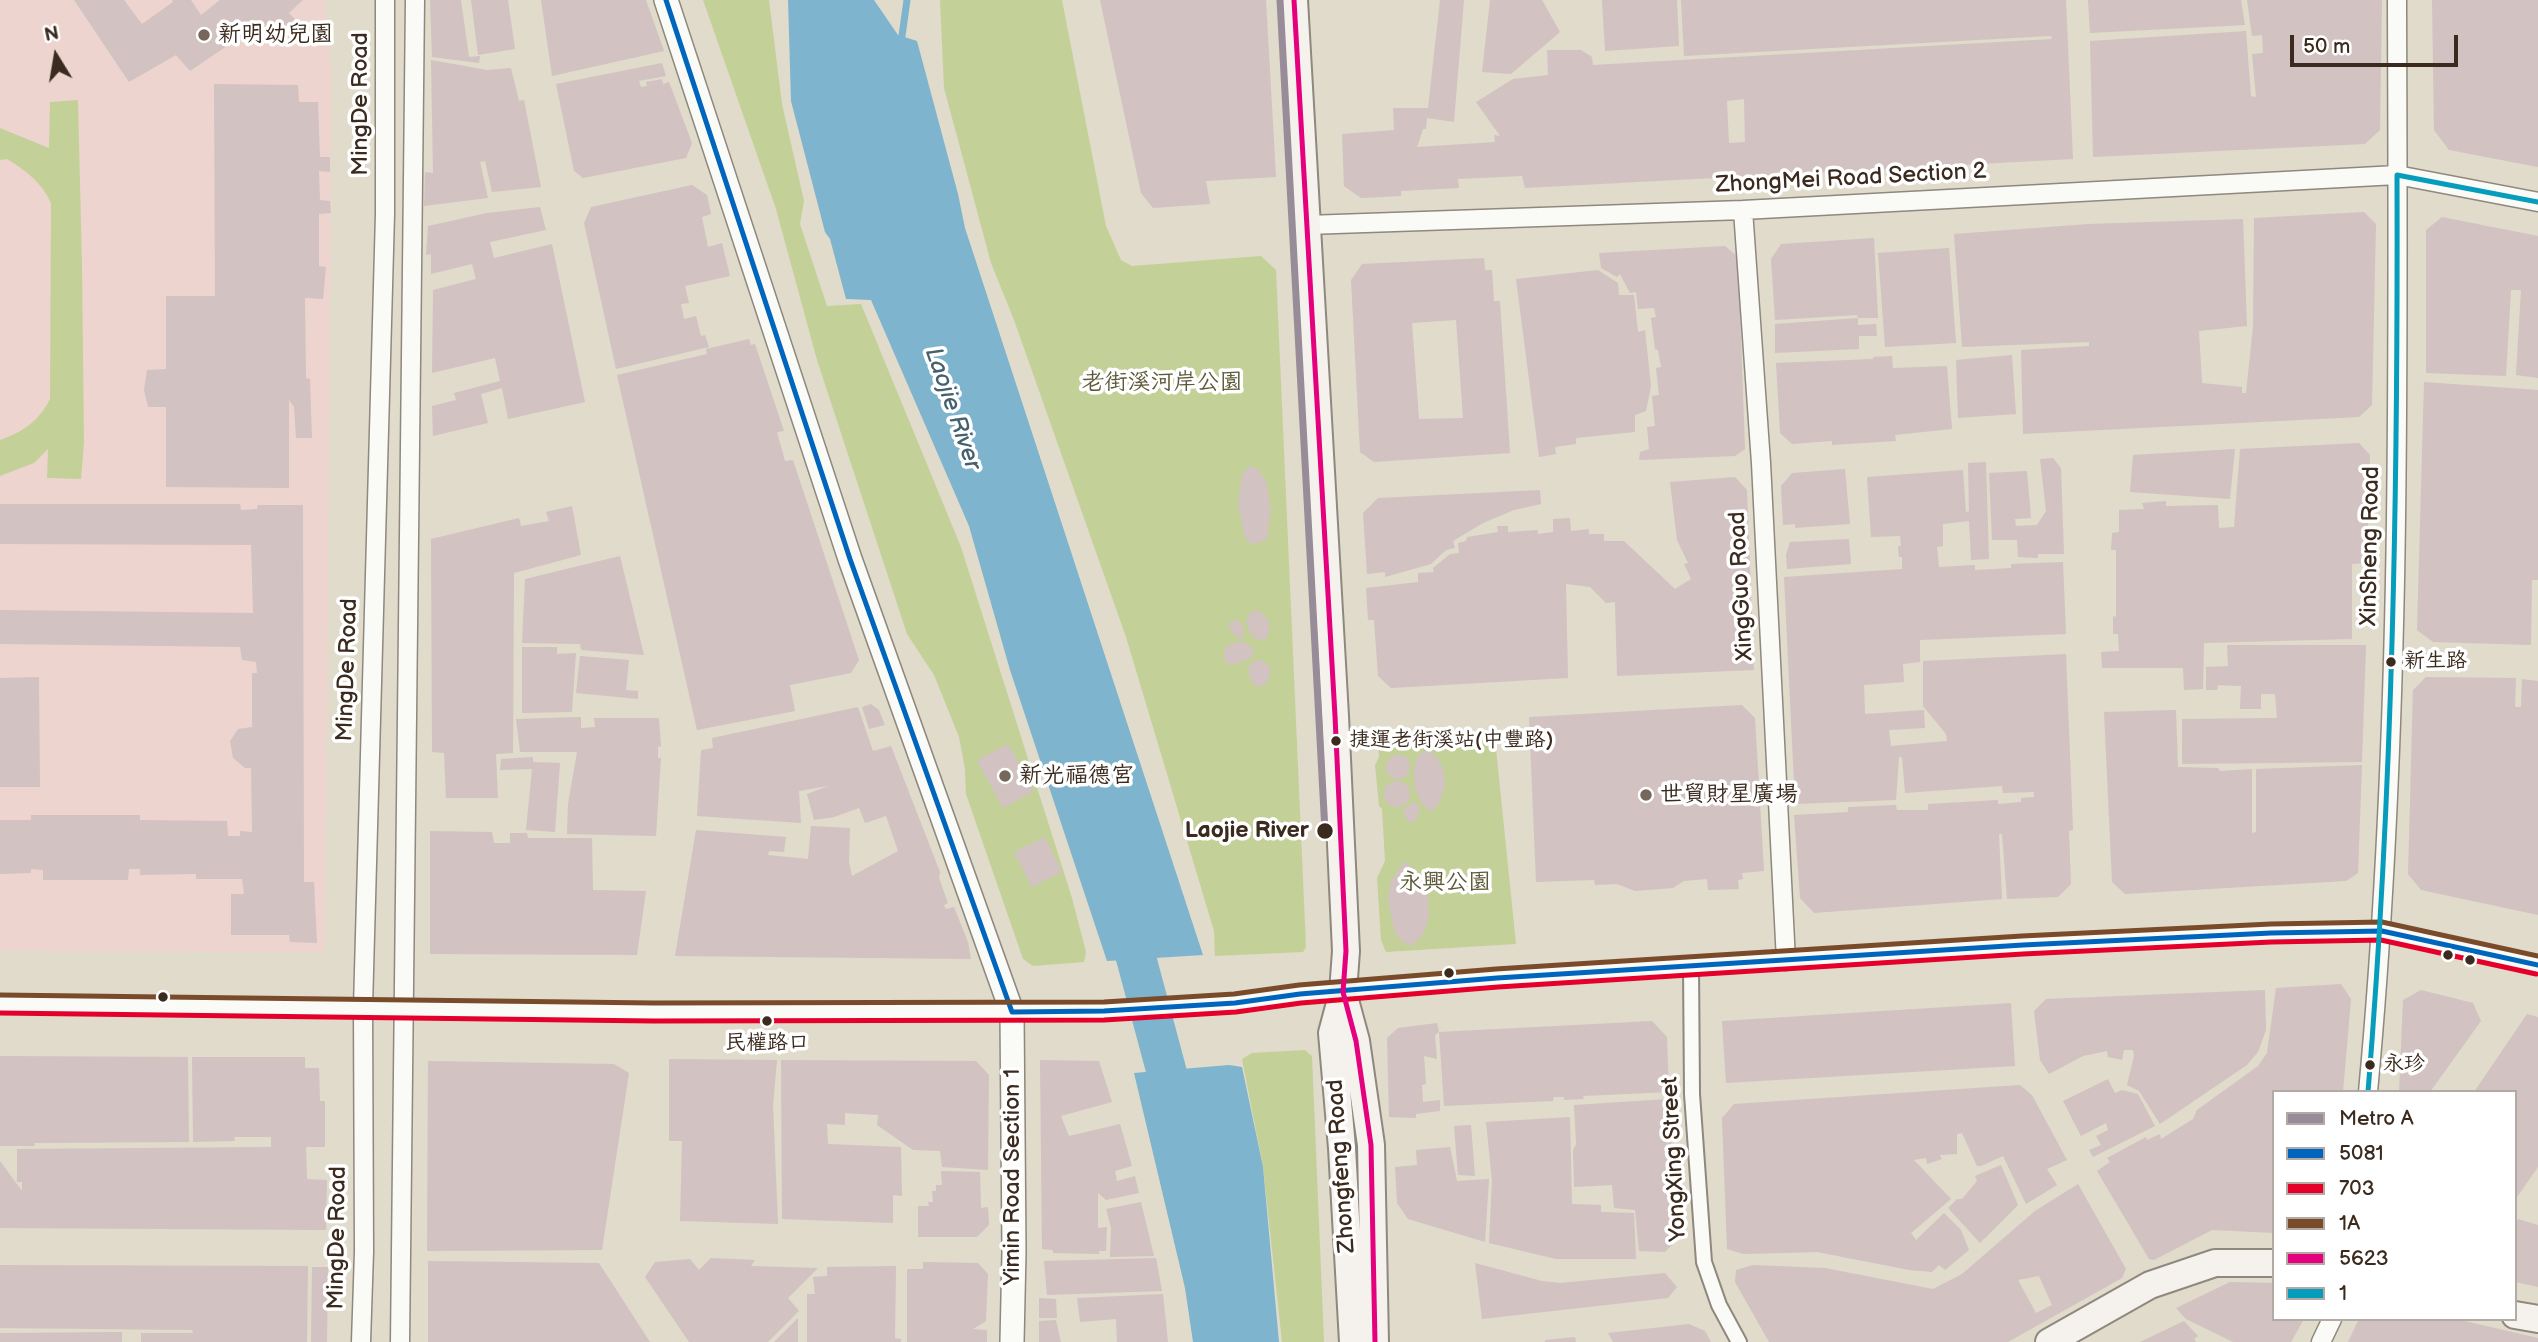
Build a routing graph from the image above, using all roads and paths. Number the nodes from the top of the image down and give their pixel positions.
1 (385, 0) edge
2 (415, 0) edge
3 (666, 0) edge
4 (1294, 0) edge
5 (2397, 0) edge
6 (2397, 175) junction
7 (2538, 202) edge
8 (1743, 210) junction
9 (1307, 225) junction
10 (2382, 931) junction
11 (1786, 961) junction
12 (2538, 965) edge
13 (1692, 966) junction
14 (1343, 992) junction
15 (0, 1004) edge
16 (363, 1007) junction
17 (402, 1007) junction
18 (1012, 1012) junction
19 (2368, 1090) edge
20 (2272, 1263) edge
21 (2517, 1315) edge
22 (2538, 1319) edge
23 (2331, 1321) edge
24 (361, 1342) edge
25 (400, 1342) edge
26 (1012, 1342) edge
27 (1353, 1342) edge
28 (1376, 1342) edge
29 (1739, 1342) edge
30 (2049, 1342) edge
31 (2321, 1342) edge

1 - 16 street, MingDe Road
2 - 17 street
3 - 18 street, Yimin Road Section 1
4 - 9 main road, Zhongfeng Road
5 - 6 street, XinSheng Road
6 - 7 street, ZhongMei Road Section 2
6 - 8 street, ZhongMei Road Section 2
6 - 10 street, XinSheng Road
8 - 9 street, ZhongMei Road Section 2
8 - 11 street, XingGuo Road
9 - 14 main road, Zhongfeng Road
10 - 11 street
10 - 12 street
10 - 19 street, XinSheng Road
11 - 13 street
13 - 14 street
13 - 29 street, YongXing Street
14 - 18 street
14 - 27 main road, Zhongfeng Road
14 - 28 main road, Zhongfeng Road
15 - 16 street
16 - 17 street
16 - 24 street, MingDe Road
17 - 18 street
17 - 25 street
18 - 26 street, Yimin Road Section 1
20 - 30 main road
21 - 22 main road
23 - 31 street

